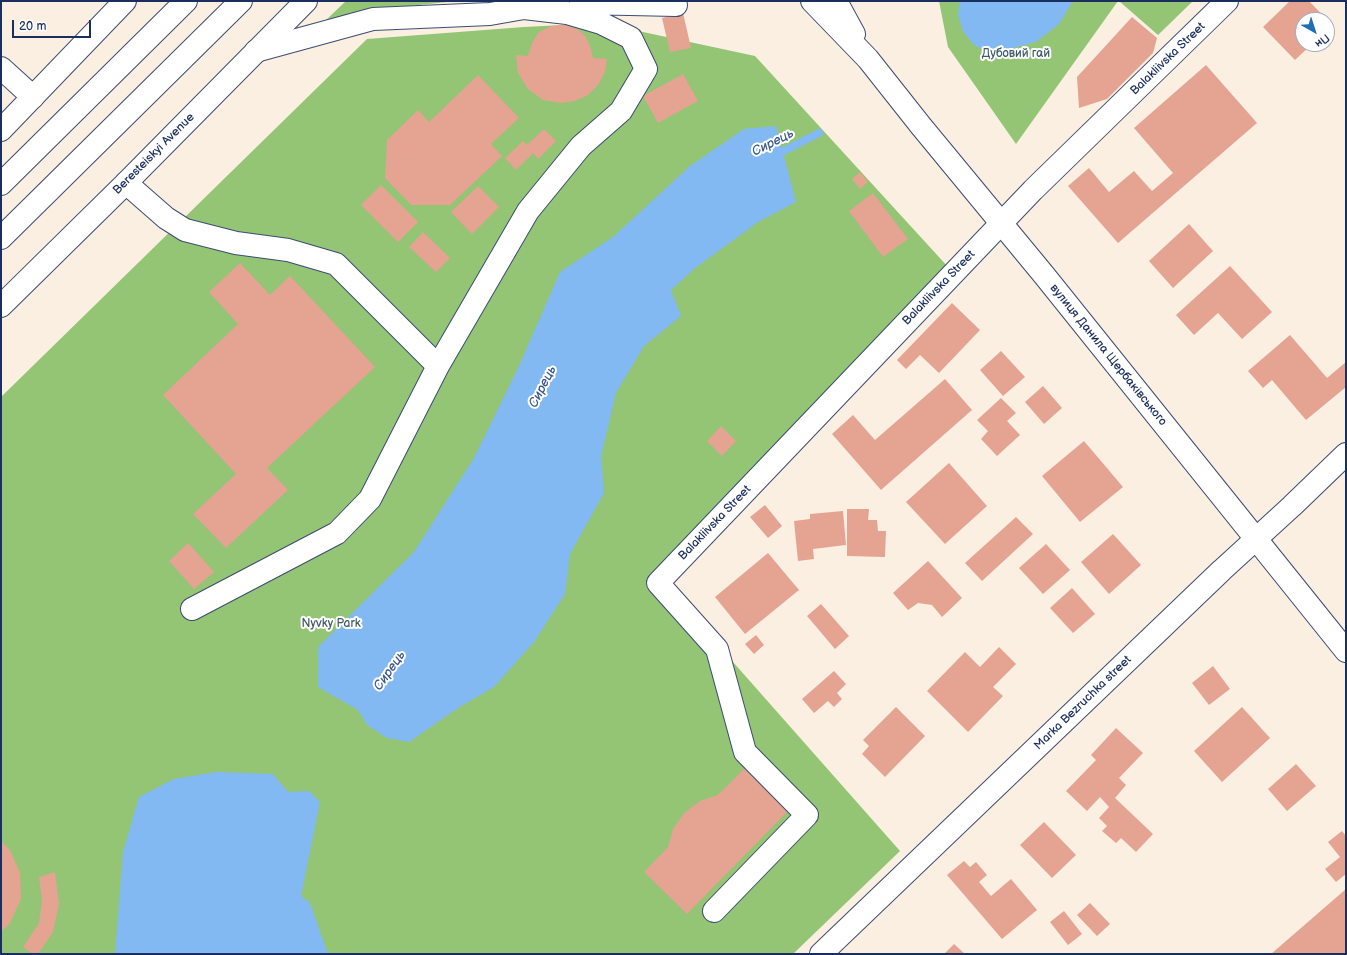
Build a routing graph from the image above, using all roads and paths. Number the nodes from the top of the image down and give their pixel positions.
1 (125, 1) edge
2 (186, 1) edge
3 (242, 1) edge
4 (306, 1) edge
5 (582, 1) edge
6 (812, 1) edge
7 (836, 1) edge
8 (1227, 1) edge
9 (676, 5) dead end
10 (256, 51) junction
11 (868, 59) junction
12 (1, 68) edge
13 (33, 97) junction
14 (1, 130) edge
15 (126, 183) junction
16 (1, 184) edge
17 (1001, 223) junction
18 (1, 238) edge
19 (1, 306) edge
20 (438, 366) junction
21 (1346, 454) edge
22 (1255, 539) junction
23 (192, 609) dead end
24 (1346, 651) edge
25 (714, 911) dead end
26 (821, 954) edge

1 - 13 main road
2 - 16 main road
3 - 18 main road
4 - 10 main road, Beresteiskyi Avenue
5 - 9 main road
6 - 11 main road, вулиця Данила Щербаківського
7 - 11 main road, вулиця Данила Щербаківського
8 - 17 main road, Balakliivska Street
10 - 15 main road, Beresteiskyi Avenue
10 - 20 main road
11 - 17 main road, вулиця Данила Щербаківського
12 - 13 main road
13 - 14 main road
15 - 19 main road, Beresteiskyi Avenue
15 - 20 main road
17 - 22 main road, вулиця Данила Щербаківського
17 - 25 main road, Balakliivska Street
20 - 23 main road
21 - 22 main road, Marka Bezruchka street
22 - 24 main road, вулиця Данила Щербаківського
22 - 26 main road, Marka Bezruchka street

